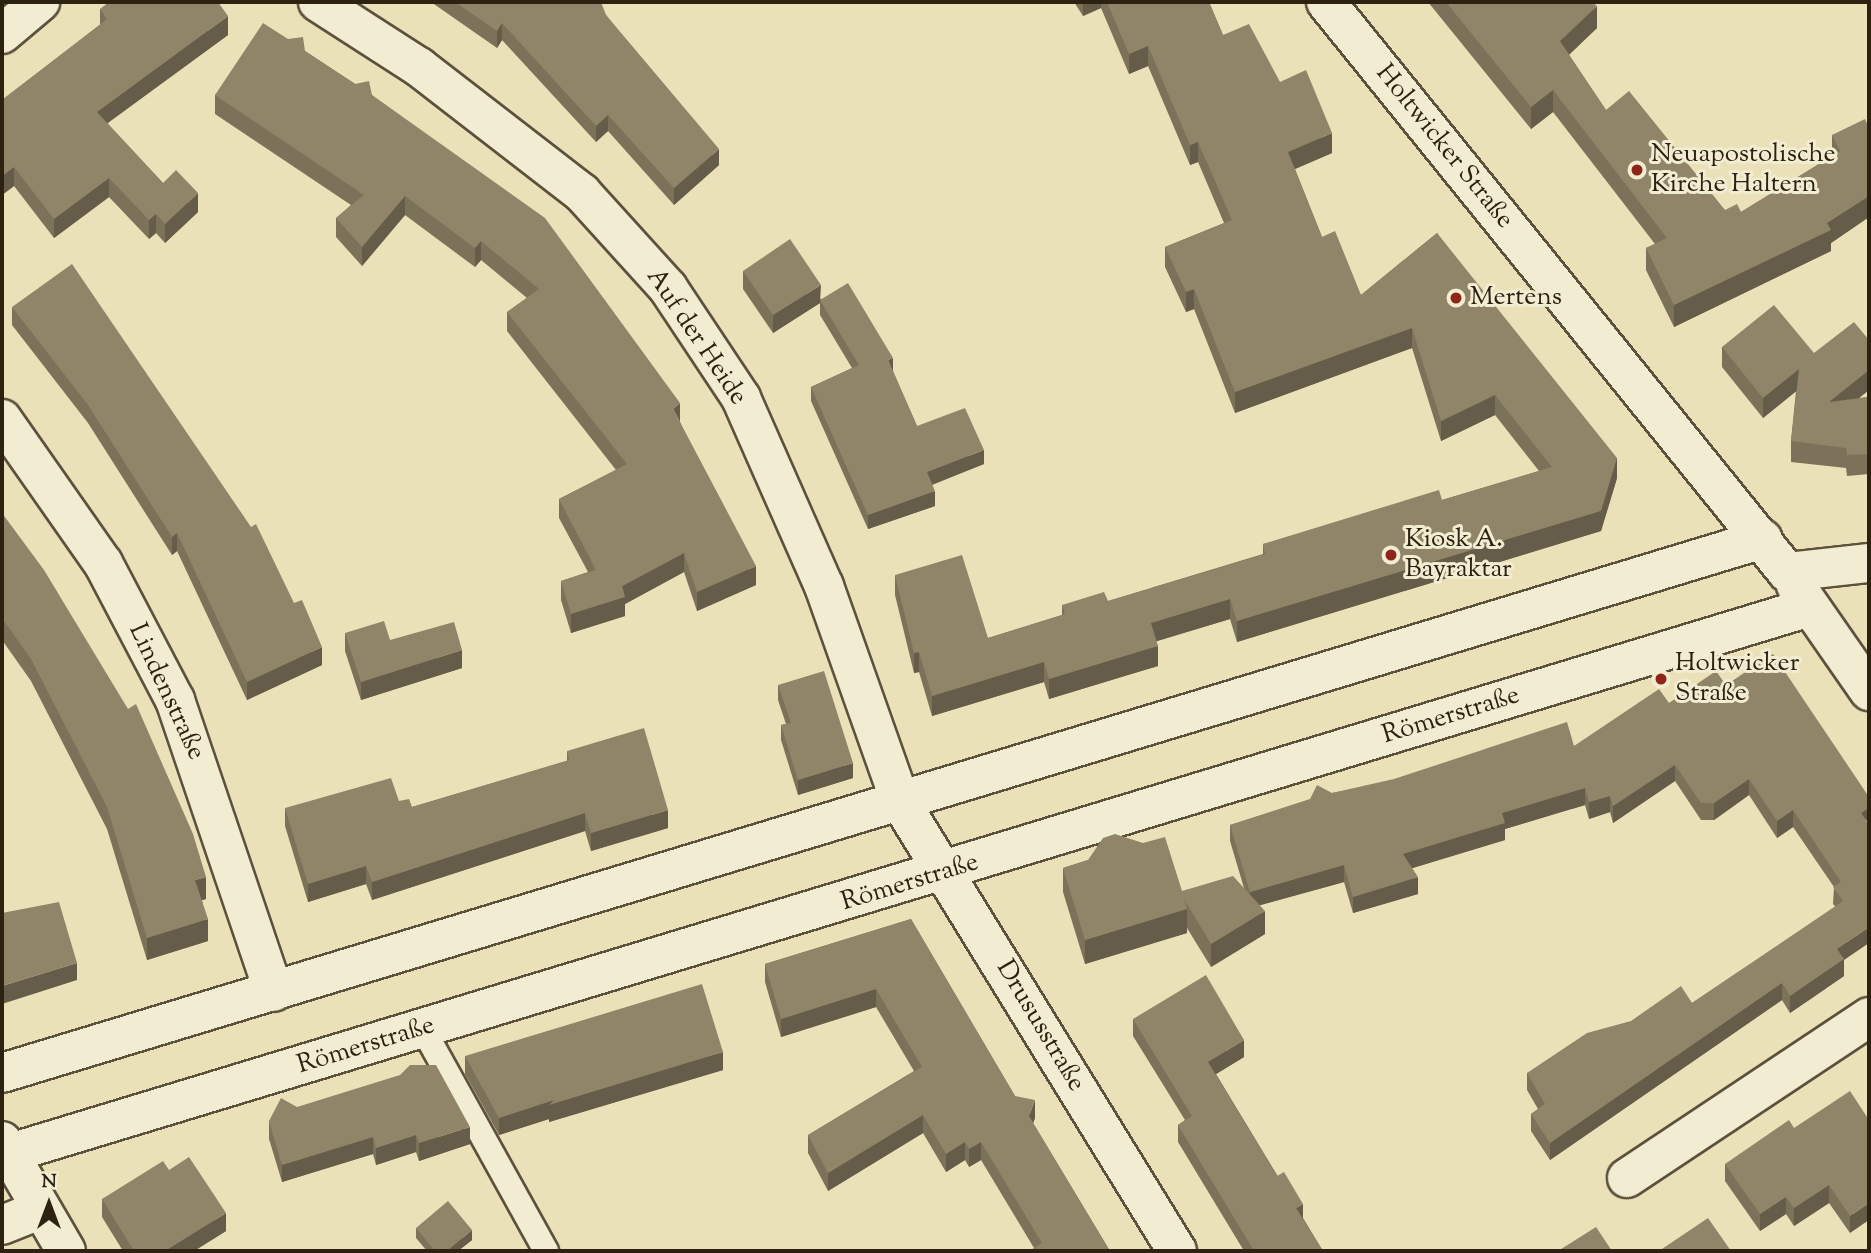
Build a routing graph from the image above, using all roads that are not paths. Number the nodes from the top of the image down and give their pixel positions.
1 (40, 2) edge
2 (318, 2) edge
3 (1326, 2) edge
4 (2, 34) edge
5 (2, 419) edge
6 (1763, 539) junction
7 (1869, 563) edge
8 (1787, 572) junction
9 (1810, 607) junction
10 (1869, 691) edge
11 (901, 803) junction
12 (946, 873) junction
13 (274, 992) junction
14 (1869, 1017) edge
15 (423, 1029) junction
16 (2, 1073) edge
17 (4, 1147) edge
18 (1627, 1178) dead end
19 (39, 1210) junction
20 (2, 1225) edge
21 (66, 1251) edge
22 (546, 1251) edge
23 (1177, 1251) edge

1 - 4 street
2 - 11 street, Auf der Heide
3 - 6 street, Holtwicker Straße
5 - 13 street, Lindenstraße
6 - 8 street, Holtwicker Straße
6 - 11 street
7 - 8 street
8 - 9 street, Holtwicker Straße
9 - 10 street, Holtwicker Straße
9 - 12 street, Römerstraße
11 - 12 street, Drususstraße
11 - 13 street
12 - 15 street, Römerstraße
12 - 23 street, Drususstraße
13 - 16 street
14 - 18 street
15 - 17 street, Römerstraße
15 - 22 lane
17 - 19 street
19 - 20 street
19 - 21 street

